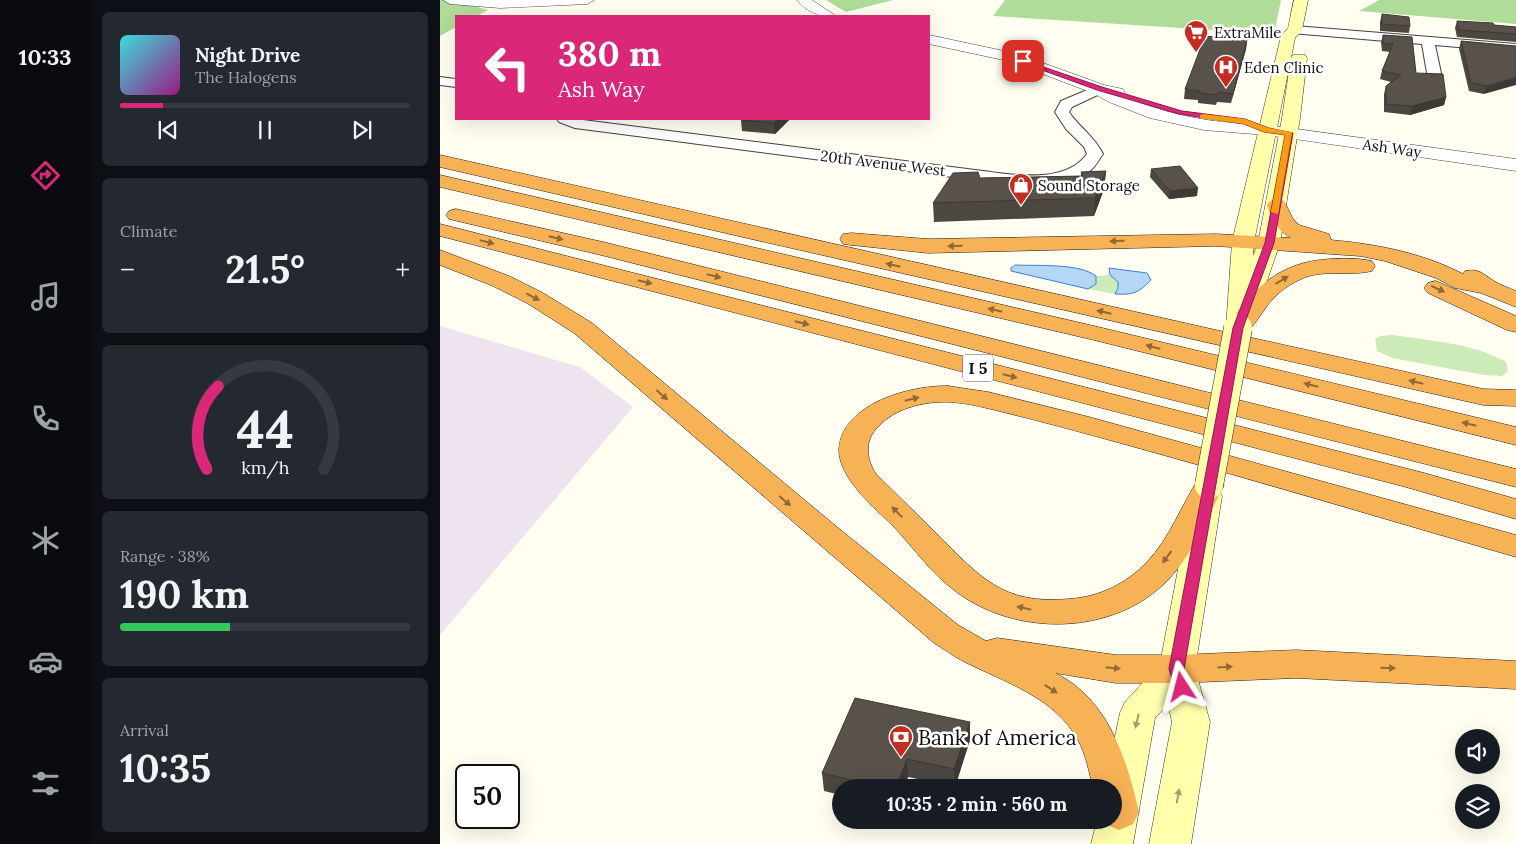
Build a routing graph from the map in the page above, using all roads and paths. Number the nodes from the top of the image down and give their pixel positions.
1 (450, 0) edge
2 (586, 0) edge
3 (804, 0) edge
4 (1301, 0) edge
5 (827, 15) edge
6 (1295, 30) junction
7 (930, 40) edge
8 (1428, 41) junction
9 (1516, 48) edge
10 (1434, 73) edge
11 (440, 81) edge
12 (455, 83) edge
13 (1099, 89) junction
14 (566, 120) edge
15 (1267, 130) junction
16 (1289, 133) junction
17 (440, 160) edge
18 (1516, 165) edge
19 (440, 181) edge
20 (464, 187) junction
21 (1277, 204) junction
22 (440, 212) edge
23 (440, 230) edge
24 (1243, 242) junction
25 (1270, 243) junction
26 (440, 257) edge
27 (1487, 287) junction
28 (1516, 300) edge
29 (1516, 324) edge
30 (1238, 328) junction
31 (1516, 398) edge
32 (1516, 436) edge
33 (1516, 467) edge
34 (1516, 478) edge
35 (1209, 484) junction
36 (1516, 509) edge
37 (1516, 546) edge
38 (946, 634) junction
39 (1177, 669) junction
40 (1516, 675) edge
41 (1109, 779) edge
42 (1121, 779) edge
43 (1170, 844) edge

1 - 2 street
3 - 5 street
4 - 6 main road
6 - 8 street
6 - 15 main road
6 - 16 main road
7 - 13 street, Ash Way
8 - 9 street
8 - 10 street
11 - 12 street
13 - 14 street, 20th Avenue West
13 - 15 street, Ash Way
15 - 16 street, Ash Way
15 - 24 main road
16 - 18 street, Ash Way
16 - 21 main road
24 -> 17 highway
31 -> 17 highway
19 - 20 highway
32 -> 20 highway
20 - 33 highway
21 - 25 main road
21 - 27 highway
22 -> 34 highway
23 -> 36 highway, I 5
24 - 25 highway
24 - 30 main road
25 - 27 highway
25 - 30 main road
26 -> 38 highway
27 - 28 highway
30 -> 29 highway
30 - 35 main road, bridge
35 -> 37 highway
35 - 39 main road
38 -> 39 highway
38 -> 41 highway
39 -> 40 highway
39 -> 42 main road
43 -> 39 main road

